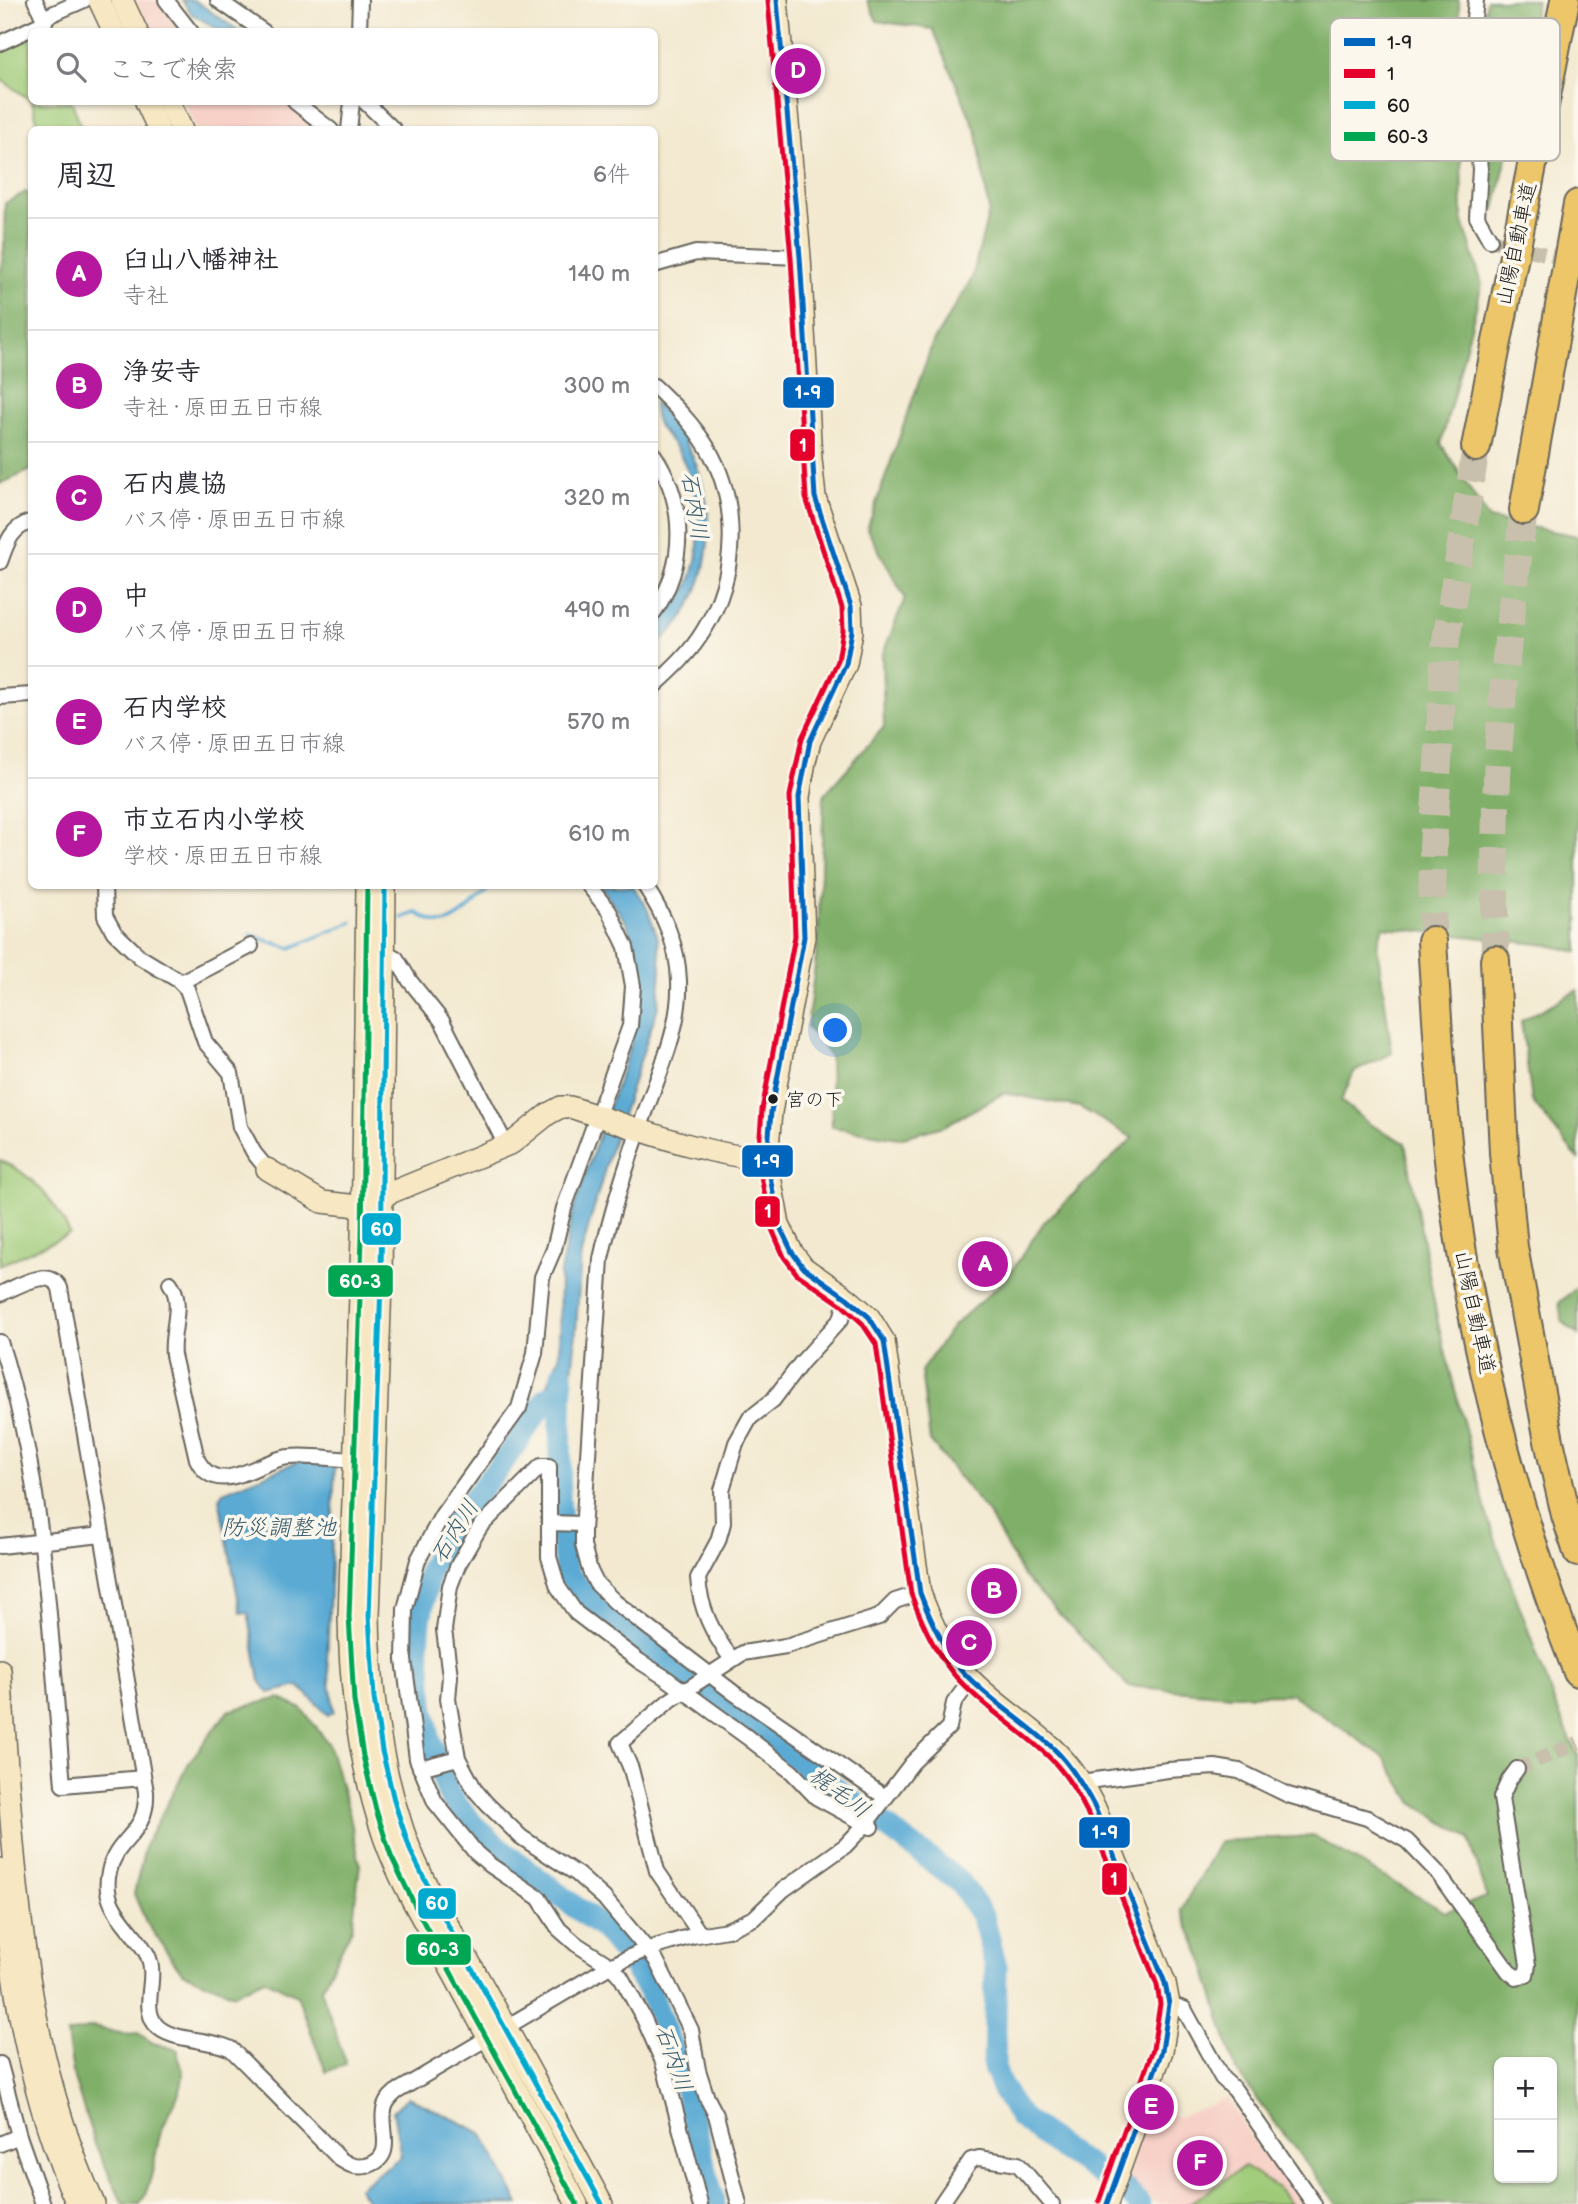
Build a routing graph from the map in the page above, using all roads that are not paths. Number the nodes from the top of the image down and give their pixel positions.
1 (35, 0) edge
2 (84, 0) edge
3 (99, 0) edge
4 (122, 0) edge
5 (166, 0) edge
6 (218, 0) edge
7 (360, 0) edge
8 (777, 0) edge
9 (1476, 0) edge
10 (1565, 0) edge
11 (43, 18) junction
12 (1474, 18) edge
13 (1560, 25) edge
14 (32, 28) edge
15 (112, 28) edge
16 (134, 28) edge
17 (188, 28) edge
18 (258, 28) edge
19 (359, 28) edge
20 (28, 30) edge
21 (0, 43) edge
22 (147, 105) edge
23 (170, 105) edge
24 (299, 105) edge
25 (352, 105) edge
26 (368, 105) edge
27 (157, 126) edge
28 (180, 126) edge
29 (326, 126) edge
30 (349, 126) edge
31 (390, 126) edge
32 (1479, 161) edge
33 (1533, 161) edge
34 (1578, 204) edge
35 (1490, 240) dead end
36 (800, 257) junction
37 (658, 264) edge
38 (658, 390) edge
39 (1476, 447) tunnel mouth
40 (658, 463) edge
41 (1524, 510) tunnel mouth
42 (28, 522) edge
43 (0, 562) edge
44 (658, 605) edge
45 (658, 682) edge
46 (28, 695) edge
47 (0, 697) edge
48 (104, 889) edge
49 (367, 889) edge
50 (385, 889) edge
51 (591, 889) edge
52 (647, 889) edge
53 (1432, 941) tunnel mouth
54 (251, 946) dead end
55 (383, 951) junction
56 (1495, 960) tunnel mouth
57 (181, 982) junction
58 (601, 1116) junction
59 (638, 1129) junction
60 (506, 1145) junction
61 (767, 1160) junction
62 (267, 1169) joint
63 (372, 1200) junction
64 (170, 1283) dead end
65 (0, 1294) edge
66 (847, 1298) junction
67 (0, 1342) edge
68 (354, 1460) junction
69 (550, 1523) junction
70 (582, 1523) junction
71 (102, 1535) junction
72 (42, 1542) junction
73 (0, 1546) edge
74 (1578, 1552) edge
75 (920, 1593) junction
76 (732, 1658) junction
77 (0, 1670) edge
78 (1578, 1672) edge
79 (710, 1676) junction
80 (971, 1680) junction
81 (686, 1691) junction
82 (457, 1758) junction
83 (421, 1767) junction
84 (1517, 1769) tunnel mouth
85 (143, 1778) junction
86 (1081, 1782) junction
87 (883, 1799) junction
88 (868, 1825) junction
89 (0, 1869) edge
90 (700, 1934) junction
91 (646, 1949) junction
92 (612, 1965) junction
93 (1170, 2004) junction
94 (497, 2032) junction
95 (0, 2064) edge
96 (19, 2136) junction
97 (0, 2144) edge
98 (1111, 2190) edge
99 (43, 2204) edge
100 (77, 2204) edge
101 (94, 2204) edge
102 (577, 2204) edge
103 (602, 2204) edge
104 (700, 2204) edge
105 (739, 2204) edge
106 (941, 2204) edge
107 (1052, 2204) edge
108 (1314, 2204) edge

1 - 11 street
2 - 11 street
3 - 15 main road
4 - 16 main road
5 - 17 street
6 - 18 street
7 - 19 street
8 - 36 main road
9 - 12 street
10 - 13 highway, 山陽自動車道
11 - 14 street
20 - 21 street
22 - 27 main road
23 - 28 main road
24 - 29 street
25 - 30 street
26 - 31 street
32 - 35 street
33 - 39 highway, 山陽自動車道
34 - 41 highway
36 - 37 street
36 - 61 main road
38 - 45 street
40 - 44 street
42 - 43 street
46 - 47 street
48 - 57 street
49 - 63 main road
50 - 55 main road
51 - 58 street
52 - 59 street
53 - 78 highway, 山陽自動車道
54 - 57 street
55 - 60 street
55 - 63 main road
56 - 74 highway
57 - 62 street
58 - 59 main road
58 - 60 main road
58 - 83 street
59 - 61 main road
59 - 70 street
60 - 63 main road
61 - 66 main road
62 - 63 main road
63 - 68 main road
63 - 94 main road
64 - 68 street
65 - 71 street
66 - 75 main road
66 - 76 street
67 - 72 street
68 - 94 main road
69 - 70 street
69 - 81 street
69 - 82 street
70 - 79 street
71 - 72 street
71 - 85 street
72 - 73 street
72 - 85 street
75 - 76 street
75 - 80 main road
76 - 79 street
77 - 101 main road
79 - 81 street
79 - 87 street
80 - 86 main road
80 - 87 street
81 - 88 street
81 - 90 street
82 - 83 street
82 - 91 street
83 - 92 street
84 - 86 street
85 - 94 street
86 - 93 main road
87 - 88 street
88 - 90 street
89 - 100 main road
90 - 91 street
91 - 92 street
91 - 105 street
92 - 94 street
92 - 104 street
93 - 98 main road
93 - 108 street
94 - 102 main road
94 - 103 main road
95 - 96 street
96 - 97 street
96 - 99 street
106 - 107 street

